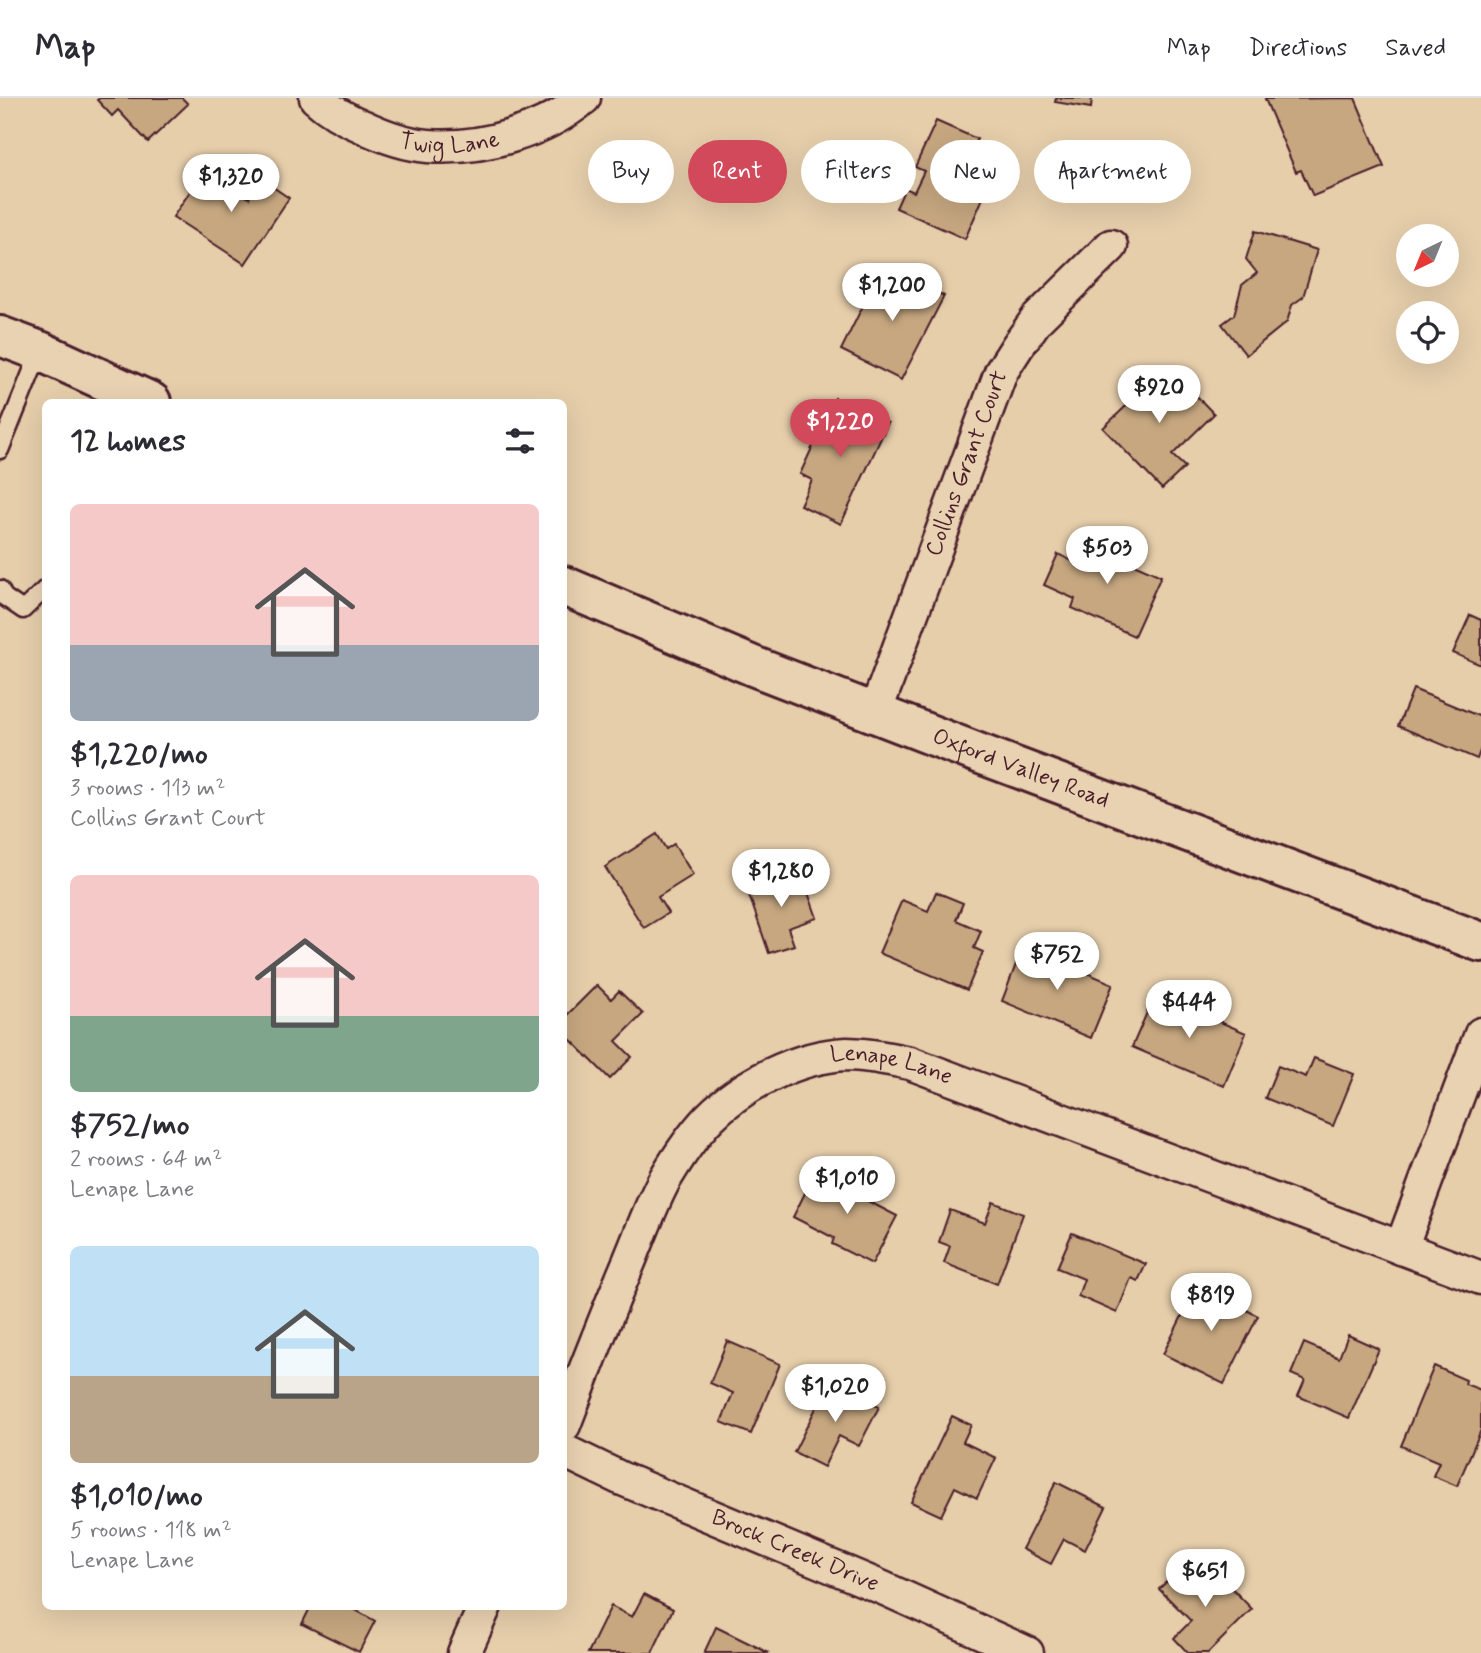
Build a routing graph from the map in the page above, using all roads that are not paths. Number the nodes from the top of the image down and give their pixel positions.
1 (316, 98) edge
2 (584, 98) edge
3 (1111, 246) dead end
4 (0, 335) edge
5 (40, 351) junction
6 (144, 399) edge
7 (0, 450) edge
8 (567, 587) edge
9 (0, 589) edge
10 (42, 592) edge
11 (874, 713) junction
12 (1481, 942) edge
13 (1481, 1034) edge
14 (1401, 1248) junction
15 (1481, 1278) edge
16 (567, 1417) edge
17 (567, 1452) edge
18 (483, 1610) edge
19 (464, 1653) edge
20 (1027, 1653) edge

1 - 2 street, Twig Lane
3 - 11 street, Collins Grant Court
4 - 5 street
5 - 6 street
5 - 7 lane
8 - 11 street, Oxford Valley Road
9 - 10 lane
11 - 12 street, Oxford Valley Road
13 - 14 street
14 - 15 street
14 - 16 street, Lenape Lane
17 - 20 street, Brock Creek Drive
18 - 19 street

